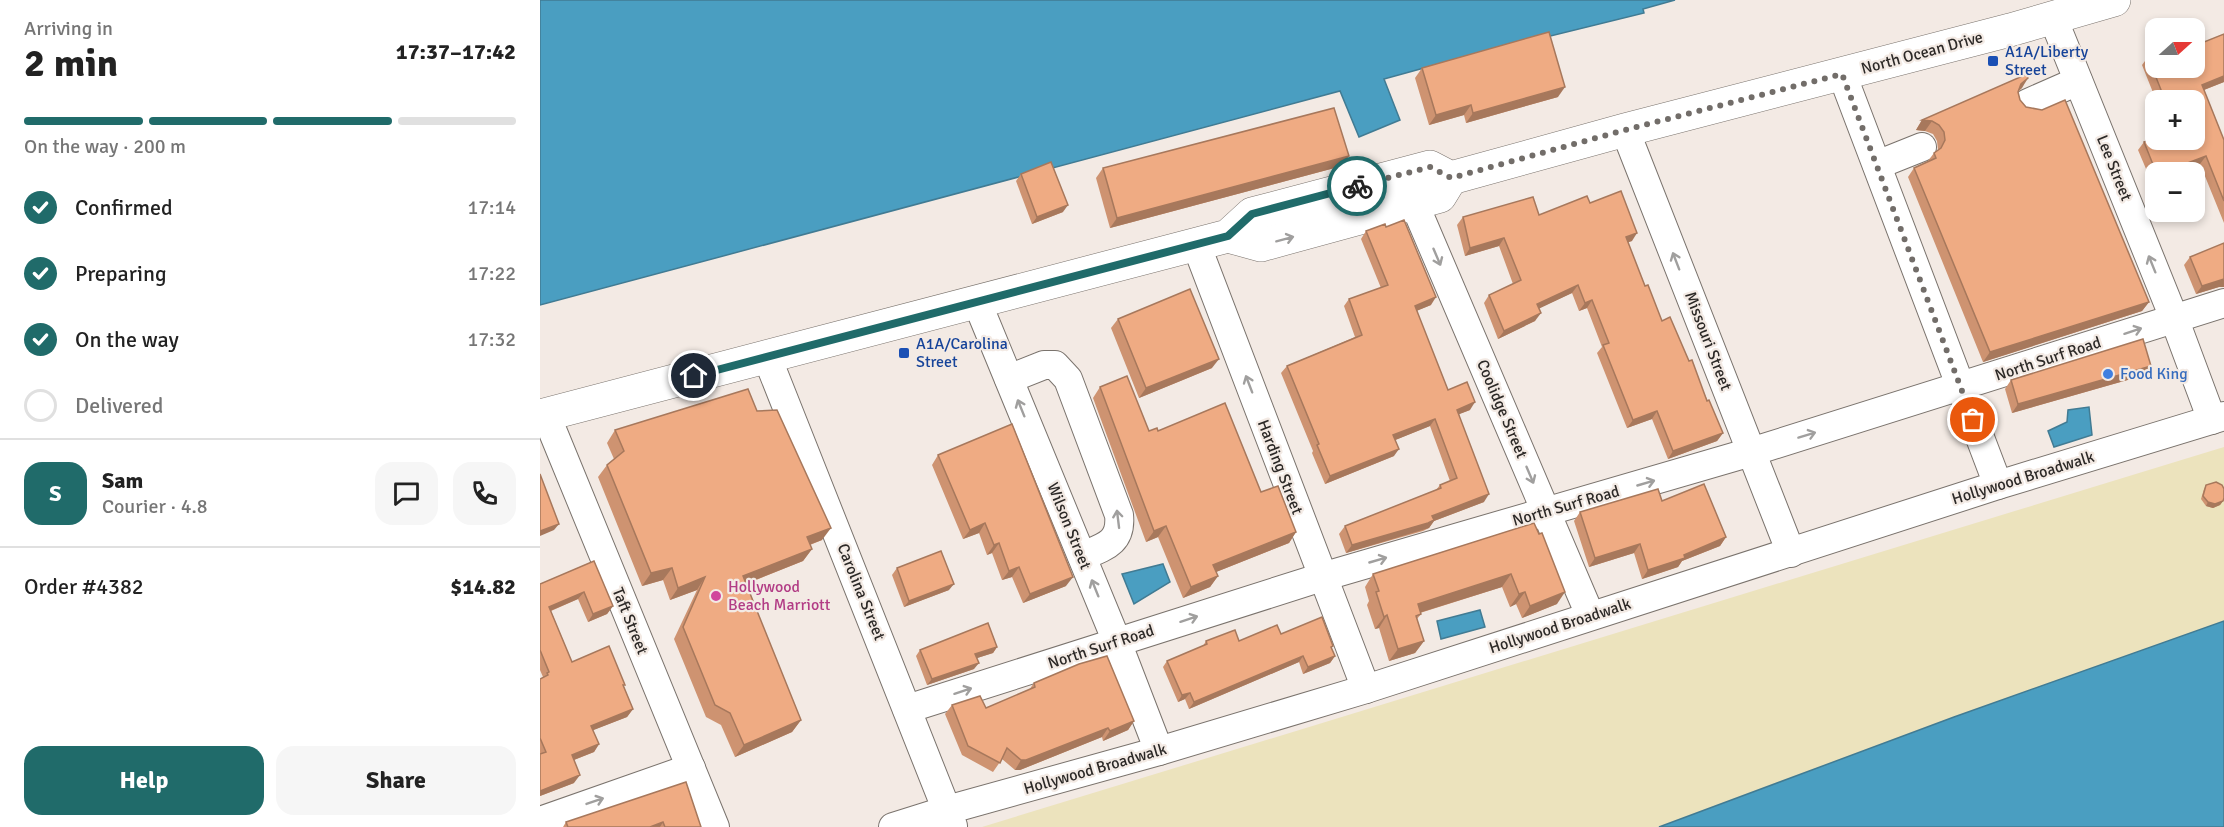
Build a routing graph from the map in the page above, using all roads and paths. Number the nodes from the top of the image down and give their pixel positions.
1 (2114, 0) edge
2 (2053, 18) junction
3 (1842, 74) junction
4 (2078, 81) junction
5 (2028, 103) dead end
6 (1625, 130) junction
7 (1922, 147) dead end
8 (1876, 165) junction
9 (1451, 178) junction
10 (1414, 203) junction
11 (1228, 236) junction
12 (1196, 244) junction
13 (977, 302) junction
14 (2224, 303) edge
15 (2174, 318) junction
16 (767, 357) junction
17 (1009, 379) junction
18 (1960, 387) junction
19 (543, 416) edge
20 (2218, 418) edge
21 (1751, 453) junction
22 (1998, 485) junction
23 (1546, 512) junction
24 (1791, 553) junction
25 (1082, 556) junction
26 (1322, 577) junction
27 (1590, 615) junction
28 (1117, 642) junction
29 (1366, 689) junction
30 (907, 709) junction
31 (1159, 751) junction
32 (691, 768) junction
33 (950, 818) edge
34 (540, 820) edge
35 (715, 827) edge
36 (893, 827) edge

1 - 2 main road, North Ocean Drive
2 - 3 main road, North Ocean Drive
2 - 4 street, Lee Street
3 - 6 main road, North Ocean Drive
3 - 8 street
4 - 5 street
15 -> 4 street, Lee Street
6 - 9 main road, North Ocean Drive
21 -> 6 street, Missouri Street
7 - 8 street
8 - 18 street
9 - 10 main road
9 - 11 main road
11 -> 10 main road
10 -> 23 street, Coolidge Street
11 - 12 main road
12 - 13 main road
26 -> 12 street, Harding Street
13 - 16 main road
13 - 17 street, Wilson Street
14 - 15 street, North Surf Road
18 -> 15 street, North Surf Road
15 - 20 street, Lee Street
16 - 19 main road
16 - 30 street, Carolina Street
25 -> 17 street, Wilson Street
25 -> 17 street
21 -> 18 street, North Surf Road
18 - 22 street
19 - 32 street, Taft Street
20 - 22 street, Hollywood Broadwalk
23 -> 21 street, North Surf Road
21 - 24 street, Missouri Street
22 - 24 street, Hollywood Broadwalk
26 -> 23 street, North Surf Road
23 - 27 street, Coolidge Street
24 - 27 street, Hollywood Broadwalk
28 -> 25 street, Wilson Street
28 -> 26 street, North Surf Road
26 - 29 street, Harding Street
27 - 29 street, Hollywood Broadwalk
30 -> 28 street, North Surf Road
28 - 31 street, Wilson Street
29 - 31 street, Hollywood Broadwalk
30 - 33 street, Carolina Street
31 - 33 street, Hollywood Broadwalk
34 -> 32 street
32 - 35 street, Taft Street
33 - 36 street, Hollywood Broadwalk

